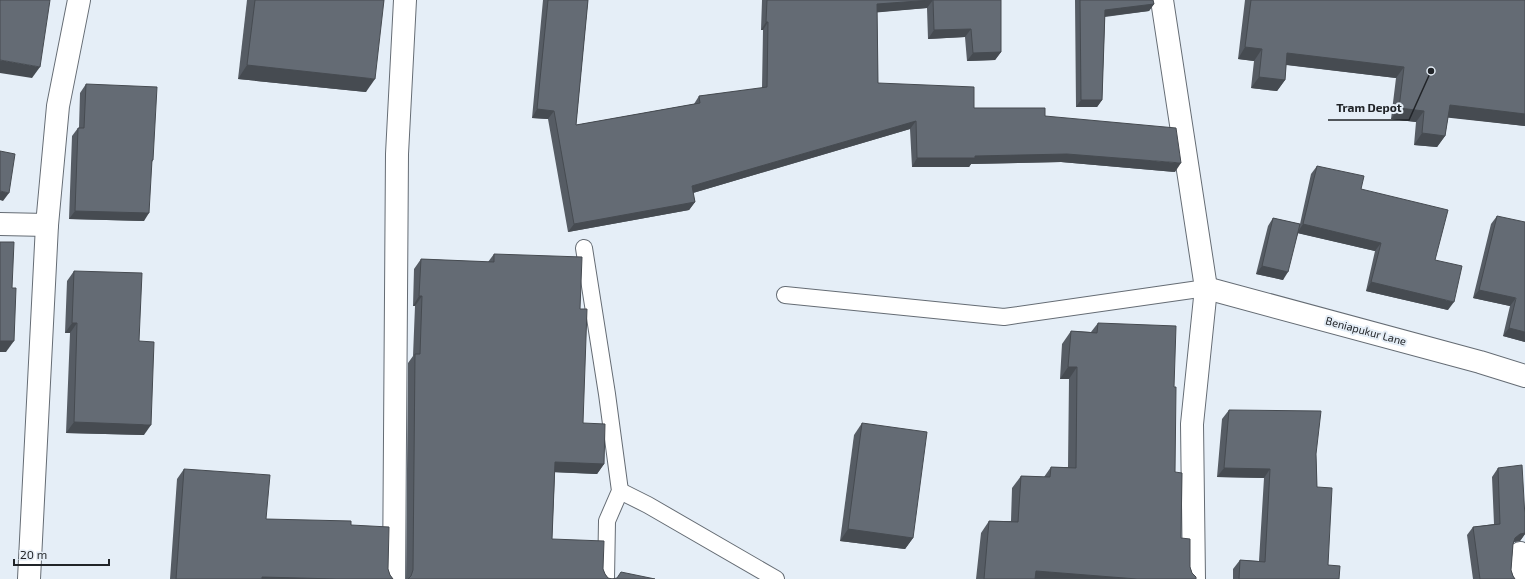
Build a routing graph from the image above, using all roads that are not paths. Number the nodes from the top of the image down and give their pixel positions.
1 (79, 0) edge
2 (405, 0) edge
3 (1162, 0) edge
4 (0, 224) edge
5 (47, 225) junction
6 (584, 248) dead end
7 (1206, 288) junction
8 (786, 295) dead end
9 (1525, 376) edge
10 (620, 492) junction
11 (1520, 553) dead end
12 (29, 579) edge
13 (394, 579) edge
14 (606, 579) edge
15 (776, 579) edge
16 (1194, 579) edge
17 (1518, 579) edge

1 - 5 street
2 - 13 street
3 - 7 street
4 - 5 street
5 - 12 street
6 - 10 lane
7 - 8 lane
7 - 9 street, Beniapukur Lane
7 - 16 street
10 - 14 lane
10 - 15 lane
11 - 17 street

